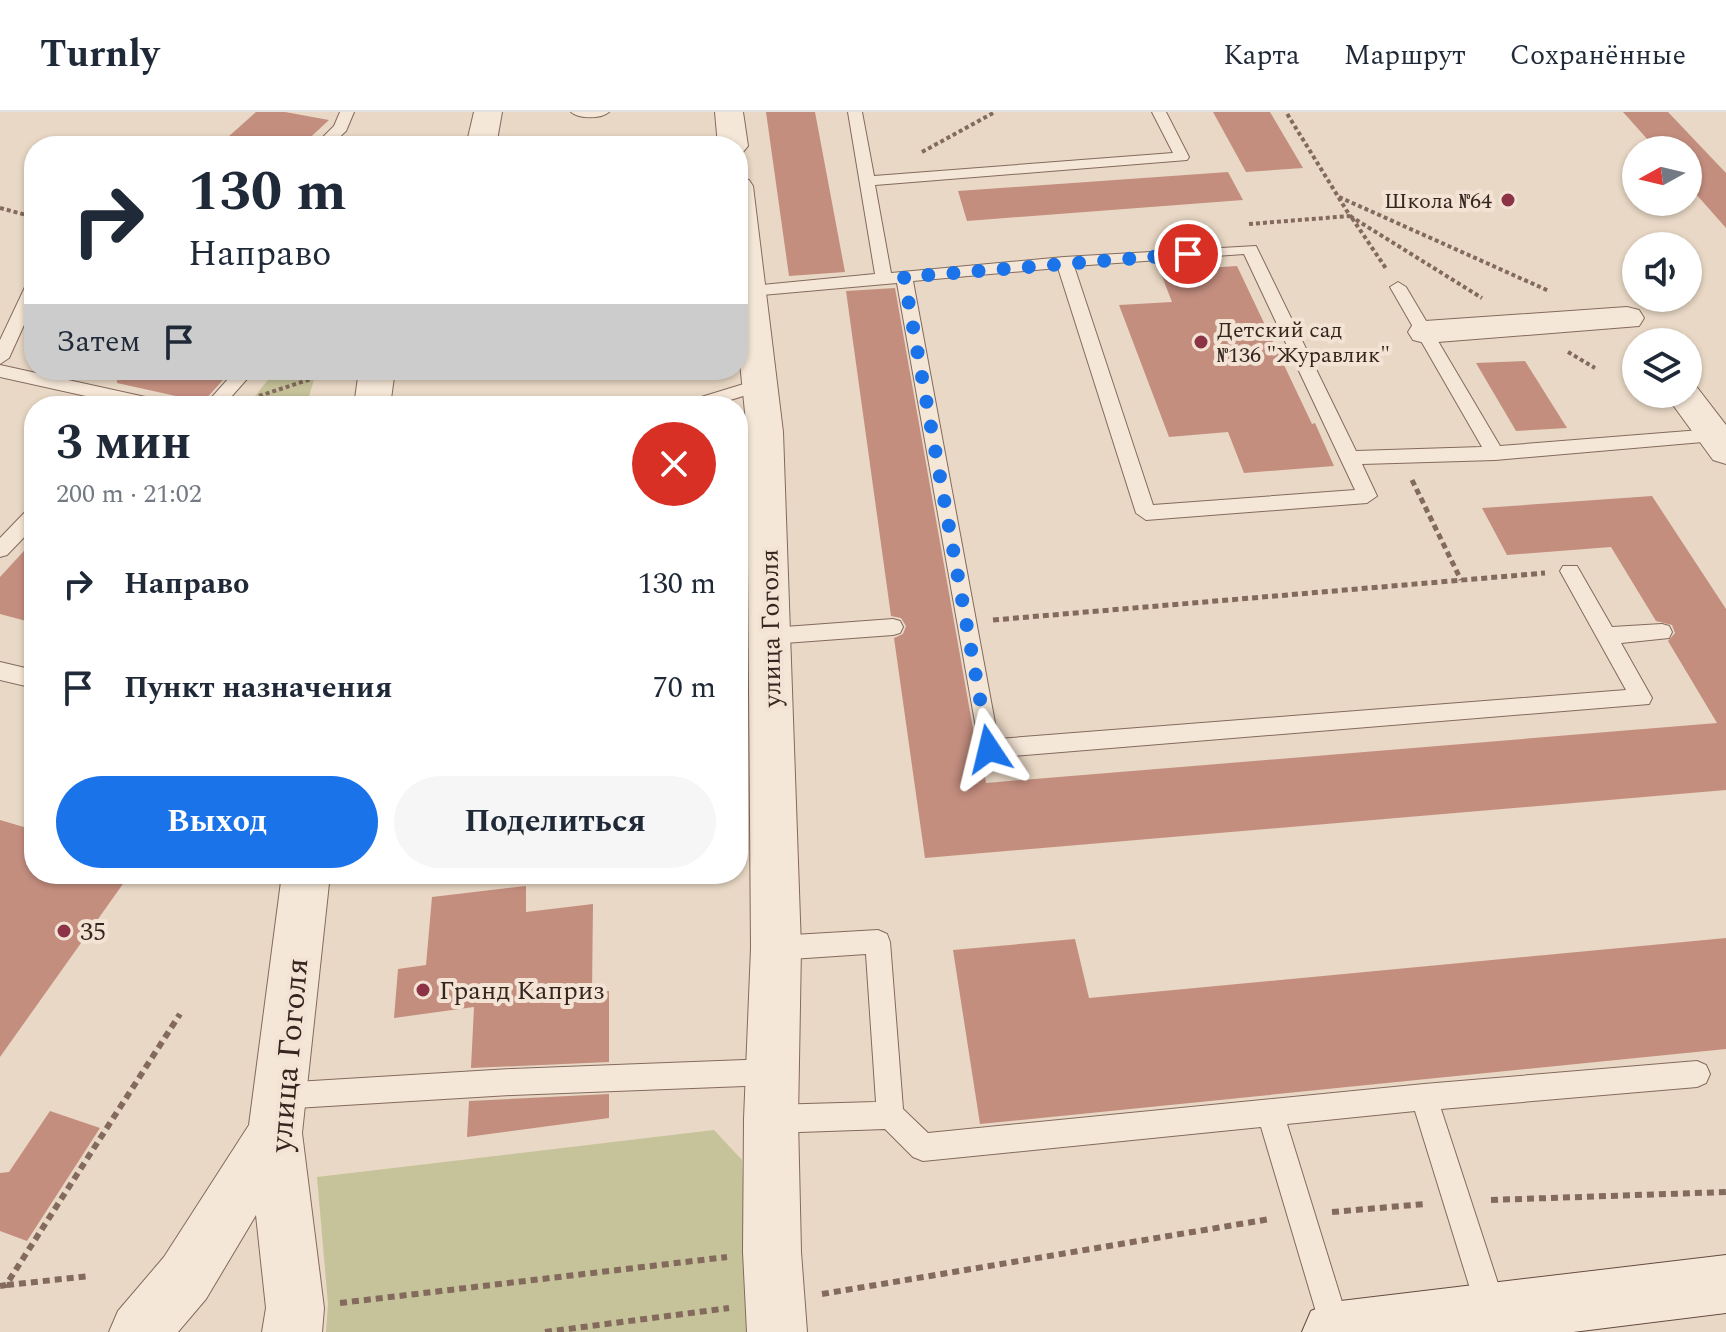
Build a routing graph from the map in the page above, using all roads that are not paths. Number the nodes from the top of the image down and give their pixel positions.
1 (347, 112) edge
2 (488, 112) edge
3 (578, 112) edge
4 (602, 112) edge
5 (729, 112) edge
6 (855, 112) edge
7 (1159, 112) edge
8 (332, 136) edge
9 (483, 136) edge
10 (732, 136) edge
11 (868, 181) junction
12 (1064, 262) junction
13 (748, 267) edge
14 (904, 277) junction
15 (884, 279) junction
16 (1398, 287) road end
17 (751, 291) junction
18 (24, 306) edge
19 (1630, 323) edge
20 (1425, 332) junction
21 (0, 358) edge
22 (0, 371) edge
23 (24, 373) edge
24 (67, 380) edge
25 (237, 380) edge
26 (760, 385) junction
27 (124, 396) edge
28 (222, 396) edge
29 (724, 396) edge
30 (1695, 408) edge
31 (1722, 440) edge
32 (1495, 453) junction
33 (1350, 458) junction
34 (24, 525) edge
35 (0, 550) edge
36 (1570, 571) road end
37 (893, 627) dead end
38 (1662, 632) dead end
39 (771, 636) junction
40 (1606, 636) junction
41 (0, 671) edge
42 (24, 677) edge
43 (305, 884) edge
44 (776, 948) junction
45 (1697, 1074) dead end
46 (771, 1096) junction
47 (1424, 1097) junction
48 (1270, 1114) junction
49 (277, 1115) junction
50 (890, 1115) junction
51 (1726, 1284) edge
52 (775, 1295) edge
53 (1492, 1311) junction
54 (294, 1320) edge
55 (139, 1332) edge
56 (1334, 1332) edge

1 - 8 lane
2 - 9 street
3 - 4 lane
5 - 10 street
6 - 11 lane
7 - 11 lane
11 - 15 lane
12 - 14 lane
12 - 33 lane
12 - 33 lane
13 - 17 street, улица Гоголя
14 - 15 lane
14 - 40 lane
15 - 17 lane
16 - 20 lane
17 - 26 street, улица Гоголя
18 - 21 lane
19 - 20 street
20 - 32 lane
22 - 23 lane
24 - 27 lane
25 - 28 lane
26 - 29 lane
26 - 39 street, улица Гоголя
30 - 31 street
31 - 32 lane
32 - 33 lane
34 - 35 lane
36 - 40 lane
37 - 39 lane
38 - 40 lane
39 - 44 street, улица Гоголя
41 - 42 lane
43 - 49 street, улица Гоголя
44 - 46 street, улица Гоголя
44 - 50 lane
45 - 47 lane
46 - 49 lane
46 - 50 lane
46 - 52 street, улица Гоголя
47 - 48 lane
47 - 53 lane
48 - 50 lane
48 - 56 lane
49 - 54 street, улица Гоголя
49 - 55 street
51 - 53 street
53 - 56 street

